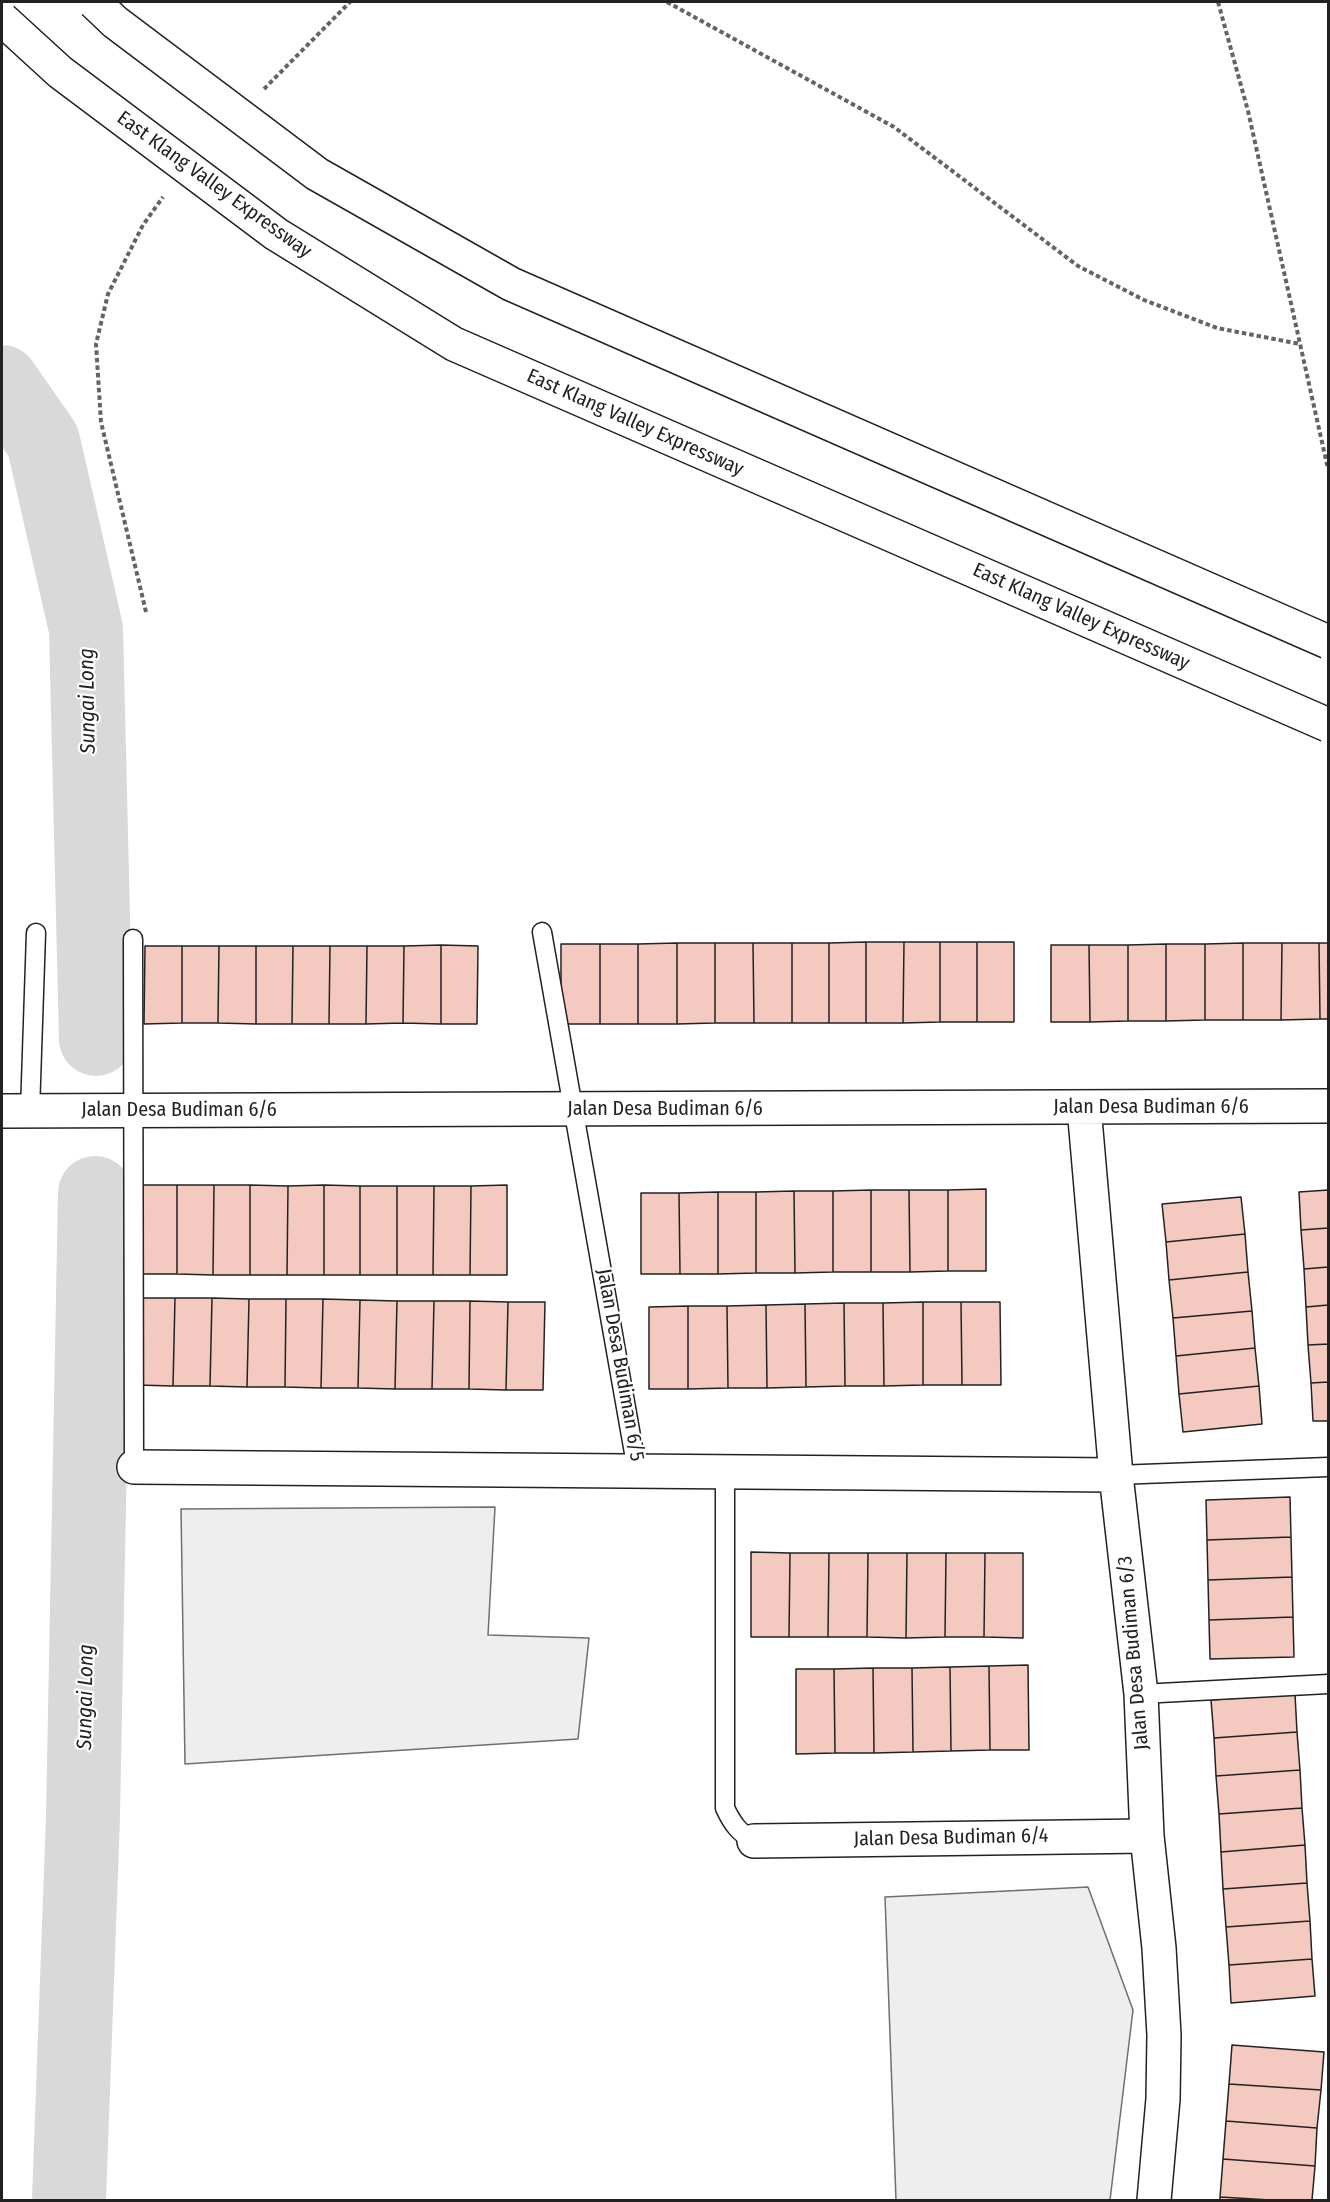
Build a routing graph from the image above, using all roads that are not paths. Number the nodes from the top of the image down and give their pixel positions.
1 (94, 2) edge
2 (2, 19) edge
3 (1329, 642) edge
4 (1329, 725) edge
5 (542, 932) dead end
6 (36, 933) dead end
7 (133, 939) dead end
8 (1329, 1106) edge
9 (1084, 1107) junction
10 (574, 1109) junction
11 (16, 1111) edge
12 (133, 1111) junction
13 (134, 1467) joint
14 (1329, 1467) edge
15 (637, 1470) junction
16 (725, 1471) junction
17 (1116, 1475) junction
18 (1329, 1684) edge
19 (1141, 1694) junction
20 (1147, 1836) junction
21 (754, 1841) joint
22 (1154, 2200) edge

1 - 3 main road, bridge
2 - 4 main road, East Klang Valley Expressway, bridge
5 - 10 lane, Jalan Desa Budiman 6/5
6 - 11 lane
7 - 12 lane
8 - 9 main road, Jalan Desa Budiman 6/6
9 - 10 main road, Jalan Desa Budiman 6/6
9 - 17 main road, Jalan Desa Budiman 6/3
10 - 12 main road, Jalan Desa Budiman 6/6
10 - 15 lane, Jalan Desa Budiman 6/5
11 - 12 main road, Jalan Desa Budiman 6/6
12 - 13 lane
13 - 15 main road
14 - 17 lane
15 - 16 main road, Jalan Desa Budiman 6/5
16 - 17 main road, Jalan Desa Budiman 6/5
16 - 21 lane
17 - 19 main road, Jalan Desa Budiman 6/3
18 - 19 lane
19 - 20 main road, Jalan Desa Budiman 6/3
20 - 21 main road, Jalan Desa Budiman 6/4
20 - 22 main road, Jalan Desa Budiman 6/3

